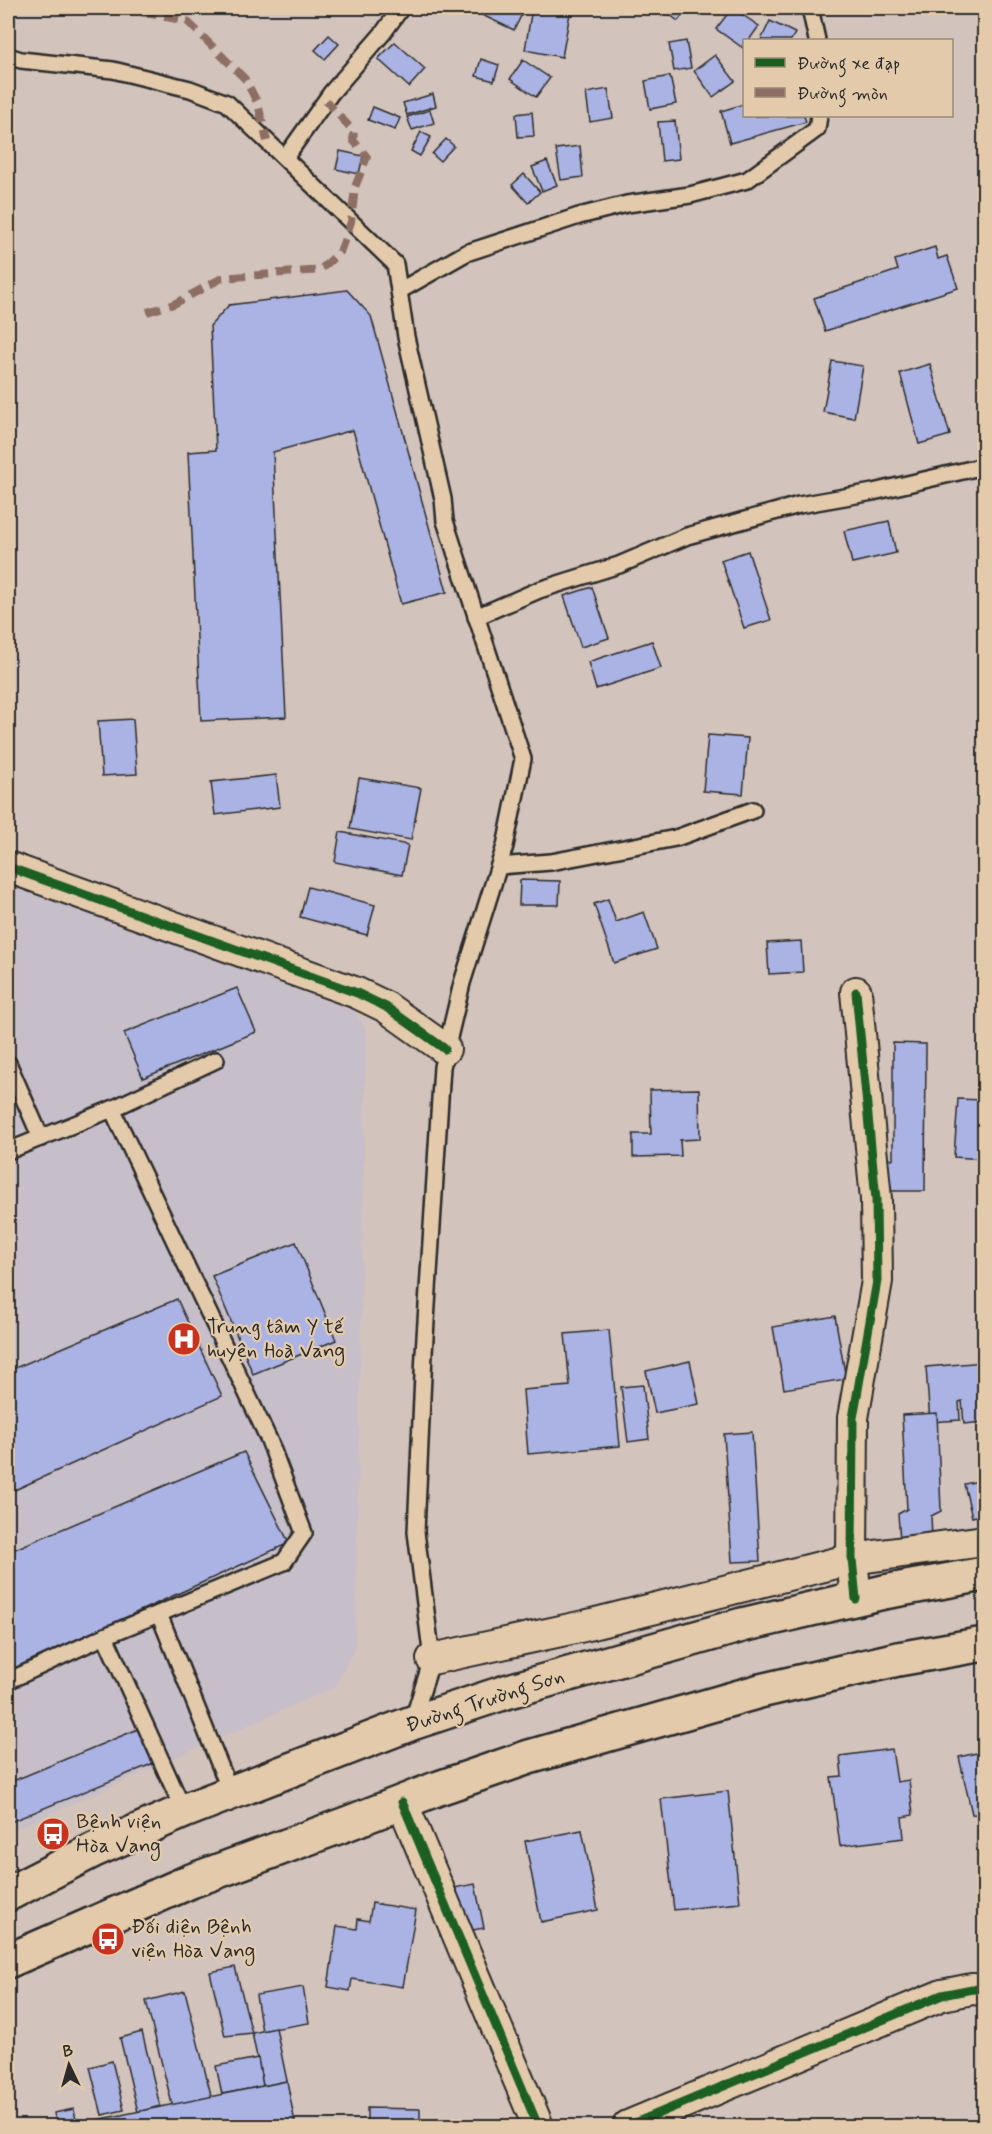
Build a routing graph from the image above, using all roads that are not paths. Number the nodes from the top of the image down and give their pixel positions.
1 (402, 8) edge
2 (810, 8) edge
3 (818, 39) edge
4 (8, 56) edge
5 (819, 117) edge
6 (285, 158) junction
7 (399, 291) junction
8 (984, 466) edge
9 (476, 617) junction
10 (753, 810) dead end
11 (499, 866) junction
12 (8, 867) edge
13 (856, 992) dead end
14 (445, 1049) junction
15 (216, 1060) dead end
16 (8, 1063) edge
17 (112, 1109) junction
18 (42, 1138) junction
19 (8, 1151) edge
20 (984, 1541) edge
21 (852, 1559) junction
22 (984, 1574) edge
23 (856, 1599) junction
24 (159, 1614) junction
25 (105, 1636) junction
26 (984, 1644) edge
27 (432, 1659) junction
28 (8, 1681) edge
29 (412, 1723) junction
30 (231, 1793) junction
31 (402, 1802) junction
32 (184, 1810) junction
33 (8, 1894) edge
34 (8, 1961) edge
35 (984, 1990) edge
36 (538, 2127) edge
37 (628, 2127) edge

1 - 6 lane
2 - 3 lane
4 - 6 lane
5 - 7 lane
6 - 7 lane
7 - 9 lane
8 - 9 lane
9 - 11 lane
10 - 11 lane
11 - 14 lane
12 - 14 street
13 - 21 street
14 - 27 lane
15 - 17 lane
16 - 18 lane
17 - 18 lane
17 - 24 lane
18 - 19 lane
20 - 21 street
21 - 23 street
21 - 27 street
22 - 23 highway, Đường Trường Sơn
23 - 29 highway, Đường Trường Sơn
24 - 25 lane
24 - 30 lane
25 - 28 lane
25 - 32 lane
26 - 31 highway
27 - 29 lane
29 - 30 highway, Đường Trường Sơn
30 - 32 highway, Đường Trường Sơn
31 - 34 highway
31 - 36 street
32 - 33 highway, Đường Trường Sơn
35 - 37 street

